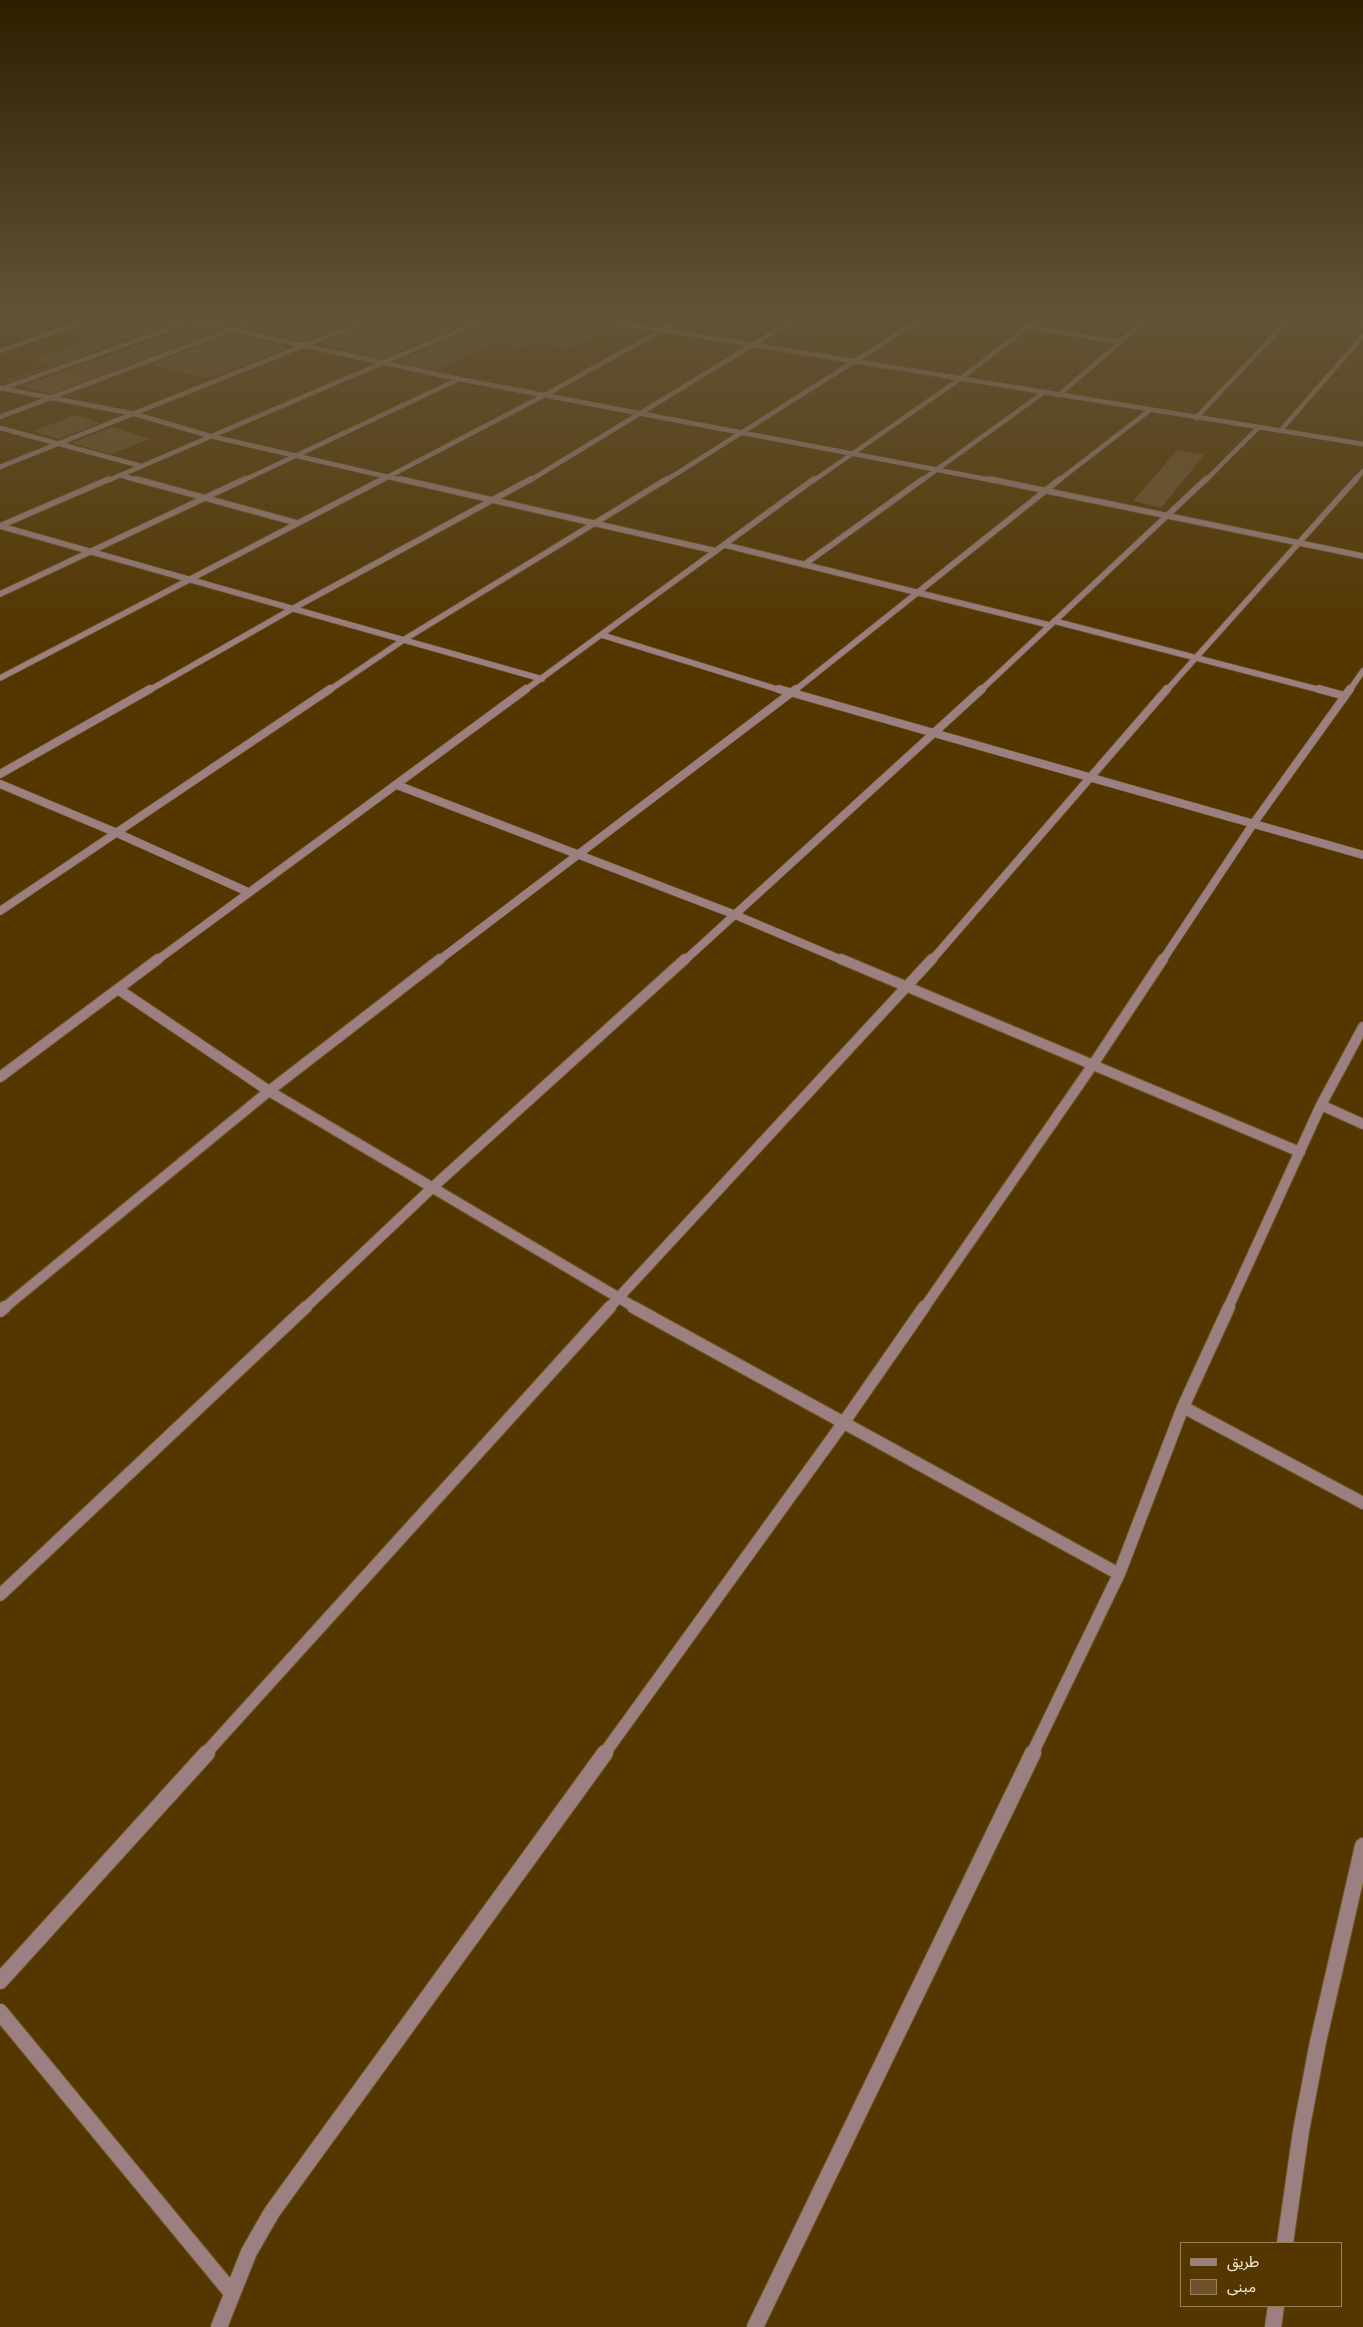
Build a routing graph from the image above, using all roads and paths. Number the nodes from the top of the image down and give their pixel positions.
1 (107, 425) edge
2 (171, 425) edge
3 (237, 425) edge
4 (361, 425) edge
5 (488, 425) edge
6 (623, 425) edge
7 (694, 425) edge
8 (756, 425) edge
9 (892, 425) edge
10 (997, 425) edge
11 (1131, 425) edge
12 (1237, 425) edge
13 (1286, 425) edge
14 (0, 428) edge
15 (1258, 428) junction
16 (1280, 431) junction
17 (741, 434) junction
18 (210, 436) junction
19 (58, 443) junction
20 (1363, 444) edge
21 (849, 454) junction
22 (295, 455) junction
23 (141, 466) junction
24 (0, 467) edge
25 (933, 470) junction
26 (1363, 471) edge
27 (120, 475) junction
28 (388, 477) junction
29 (1046, 490) junction
30 (203, 498) junction
31 (494, 501) junction
32 (1170, 516) junction
33 (297, 523) junction
34 (596, 524) junction
35 (0, 526) edge
36 (1298, 542) junction
37 (725, 545) junction
38 (716, 551) junction
39 (87, 552) junction
40 (1363, 556) edge
41 (805, 564) junction
42 (189, 580) junction
43 (918, 593) junction
44 (0, 594) edge
45 (292, 609) junction
46 (1051, 623) junction
47 (602, 635) junction
48 (405, 639) junction
49 (1196, 656) junction
50 (1363, 671) edge
51 (0, 678) edge
52 (542, 678) junction
53 (791, 693) junction
54 (1346, 696) junction
55 (935, 734) junction
56 (0, 774) edge
57 (1089, 778) junction
58 (0, 784) edge
59 (397, 784) junction
60 (1253, 824) junction
61 (117, 833) junction
62 (577, 854) junction
63 (1363, 855) edge
64 (248, 892) junction
65 (0, 911) edge
66 (734, 914) junction
67 (907, 988) junction
68 (118, 989) junction
69 (1363, 1027) edge
70 (1092, 1066) junction
71 (0, 1078) edge
72 (269, 1090) junction
73 (1321, 1105) junction
74 (1363, 1124) edge
75 (1300, 1152) junction
76 (433, 1187) junction
77 (618, 1298) junction
78 (0, 1312) edge
79 (1183, 1407) junction
80 (844, 1422) junction
81 (1363, 1503) edge
82 (1119, 1574) junction
83 (0, 1595) edge
84 (1363, 1846) edge
85 (0, 1982) edge
86 (0, 2012) edge
87 (1285, 2242) edge
88 (232, 2293) junction
89 (1276, 2307) edge
90 (219, 2327) edge
91 (755, 2327) edge
92 (1272, 2327) edge

1 - 19 street
2 - 18 street
3 - 18 street
4 - 22 street
5 - 28 street
6 - 31 street
7 - 17 street
8 - 17 street
9 - 21 street
10 - 25 street
11 - 29 street
12 - 15 street
13 - 16 street
14 - 19 street
15 - 16 street
15 - 32 street
16 - 20 street
17 - 21 street
17 - 34 street
18 - 22 street
18 - 23 street
19 - 23 street
19 - 24 street
21 - 25 street
21 - 37 street
22 - 28 street
22 - 30 street
23 - 27 street
25 - 29 street
25 - 41 street
26 - 36 street
27 - 30 street
27 - 35 street
28 - 31 street
28 - 33 street
29 - 32 street
29 - 43 street
30 - 33 street
30 - 39 street
31 - 34 street
31 - 45 street
32 - 36 street
32 - 46 street
33 - 42 street
34 - 38 street
34 - 48 street
35 - 39 street
36 - 40 street
36 - 49 street
37 - 38 street
37 - 41 street
38 - 47 street
39 - 42 street
39 - 44 street
41 - 43 street
42 - 45 street
42 - 51 street
43 - 46 street
43 - 53 street
45 - 48 street
45 - 56 street
46 - 49 street
46 - 55 street
47 - 52 street
47 - 53 street
48 - 52 street
48 - 61 street
49 - 54 street
49 - 57 street
50 - 54 street
52 - 59 street
53 - 55 street
53 - 62 street
54 - 60 street
55 - 57 street
55 - 66 street
57 - 60 street
57 - 67 street
58 - 61 street
59 - 62 street
59 - 64 street
60 - 63 street
60 - 70 street
61 - 64 street
61 - 65 street
62 - 66 street
62 - 72 street
64 - 68 street
66 - 67 street
66 - 76 street
67 - 70 street
67 - 77 street
68 - 71 street
68 - 72 street
69 - 73 street
70 - 75 street
70 - 80 street
72 - 76 street
72 - 78 street
73 - 74 street
73 - 75 street
75 - 79 street
76 - 77 street
76 - 83 street
77 - 80 street
77 - 85 street
79 - 81 street
79 - 82 street
80 - 82 street
80 - 88 street
82 - 91 street
84 - 87 street
86 - 88 street
88 - 90 street
89 - 92 street

